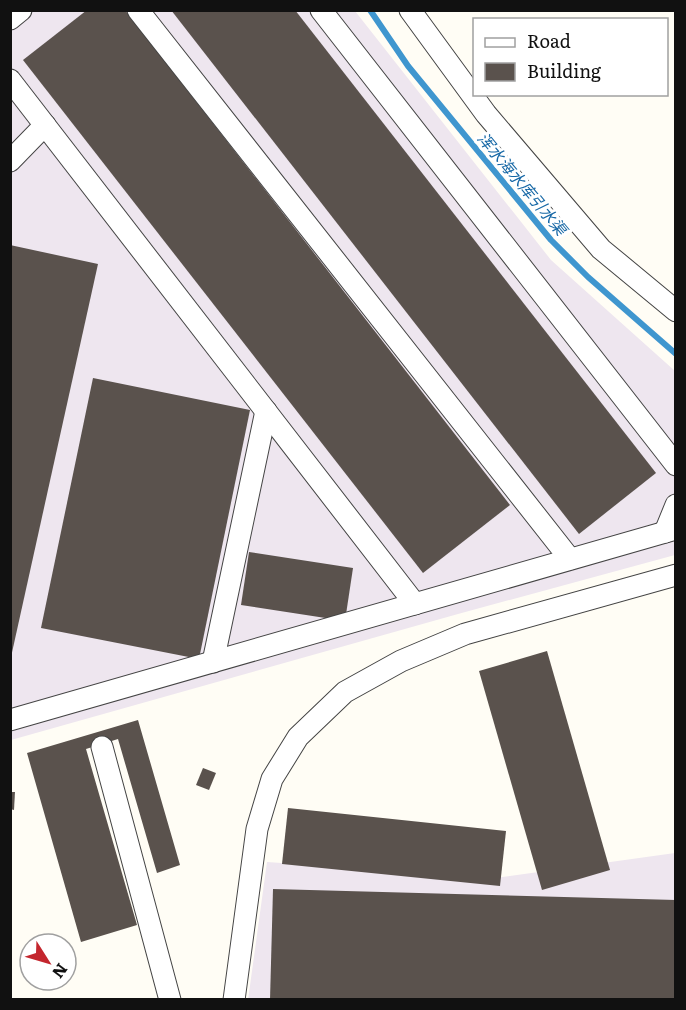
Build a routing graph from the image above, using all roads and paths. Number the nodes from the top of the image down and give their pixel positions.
1 (21, 10) edge
2 (138, 10) edge
3 (321, 10) edge
4 (410, 10) edge
5 (10, 19) edge
6 (10, 80) edge
7 (45, 125) junction
8 (10, 161) edge
9 (675, 311) edge
10 (266, 411) junction
11 (675, 465) edge
12 (675, 505) edge
13 (670, 531) edge
14 (570, 559) junction
15 (675, 575) edge
16 (415, 604) junction
17 (213, 662) junction
18 (10, 720) edge
19 (102, 747) dead end
20 (170, 999) edge
21 (234, 999) edge

1 - 5 street
2 - 14 street
3 - 11 street
4 - 9 street
6 - 7 street
7 - 8 street
7 - 10 street
10 - 16 street
10 - 17 street
12 - 13 street
13 - 14 street
14 - 16 street
15 - 21 street
16 - 17 street
17 - 18 street
19 - 20 street

